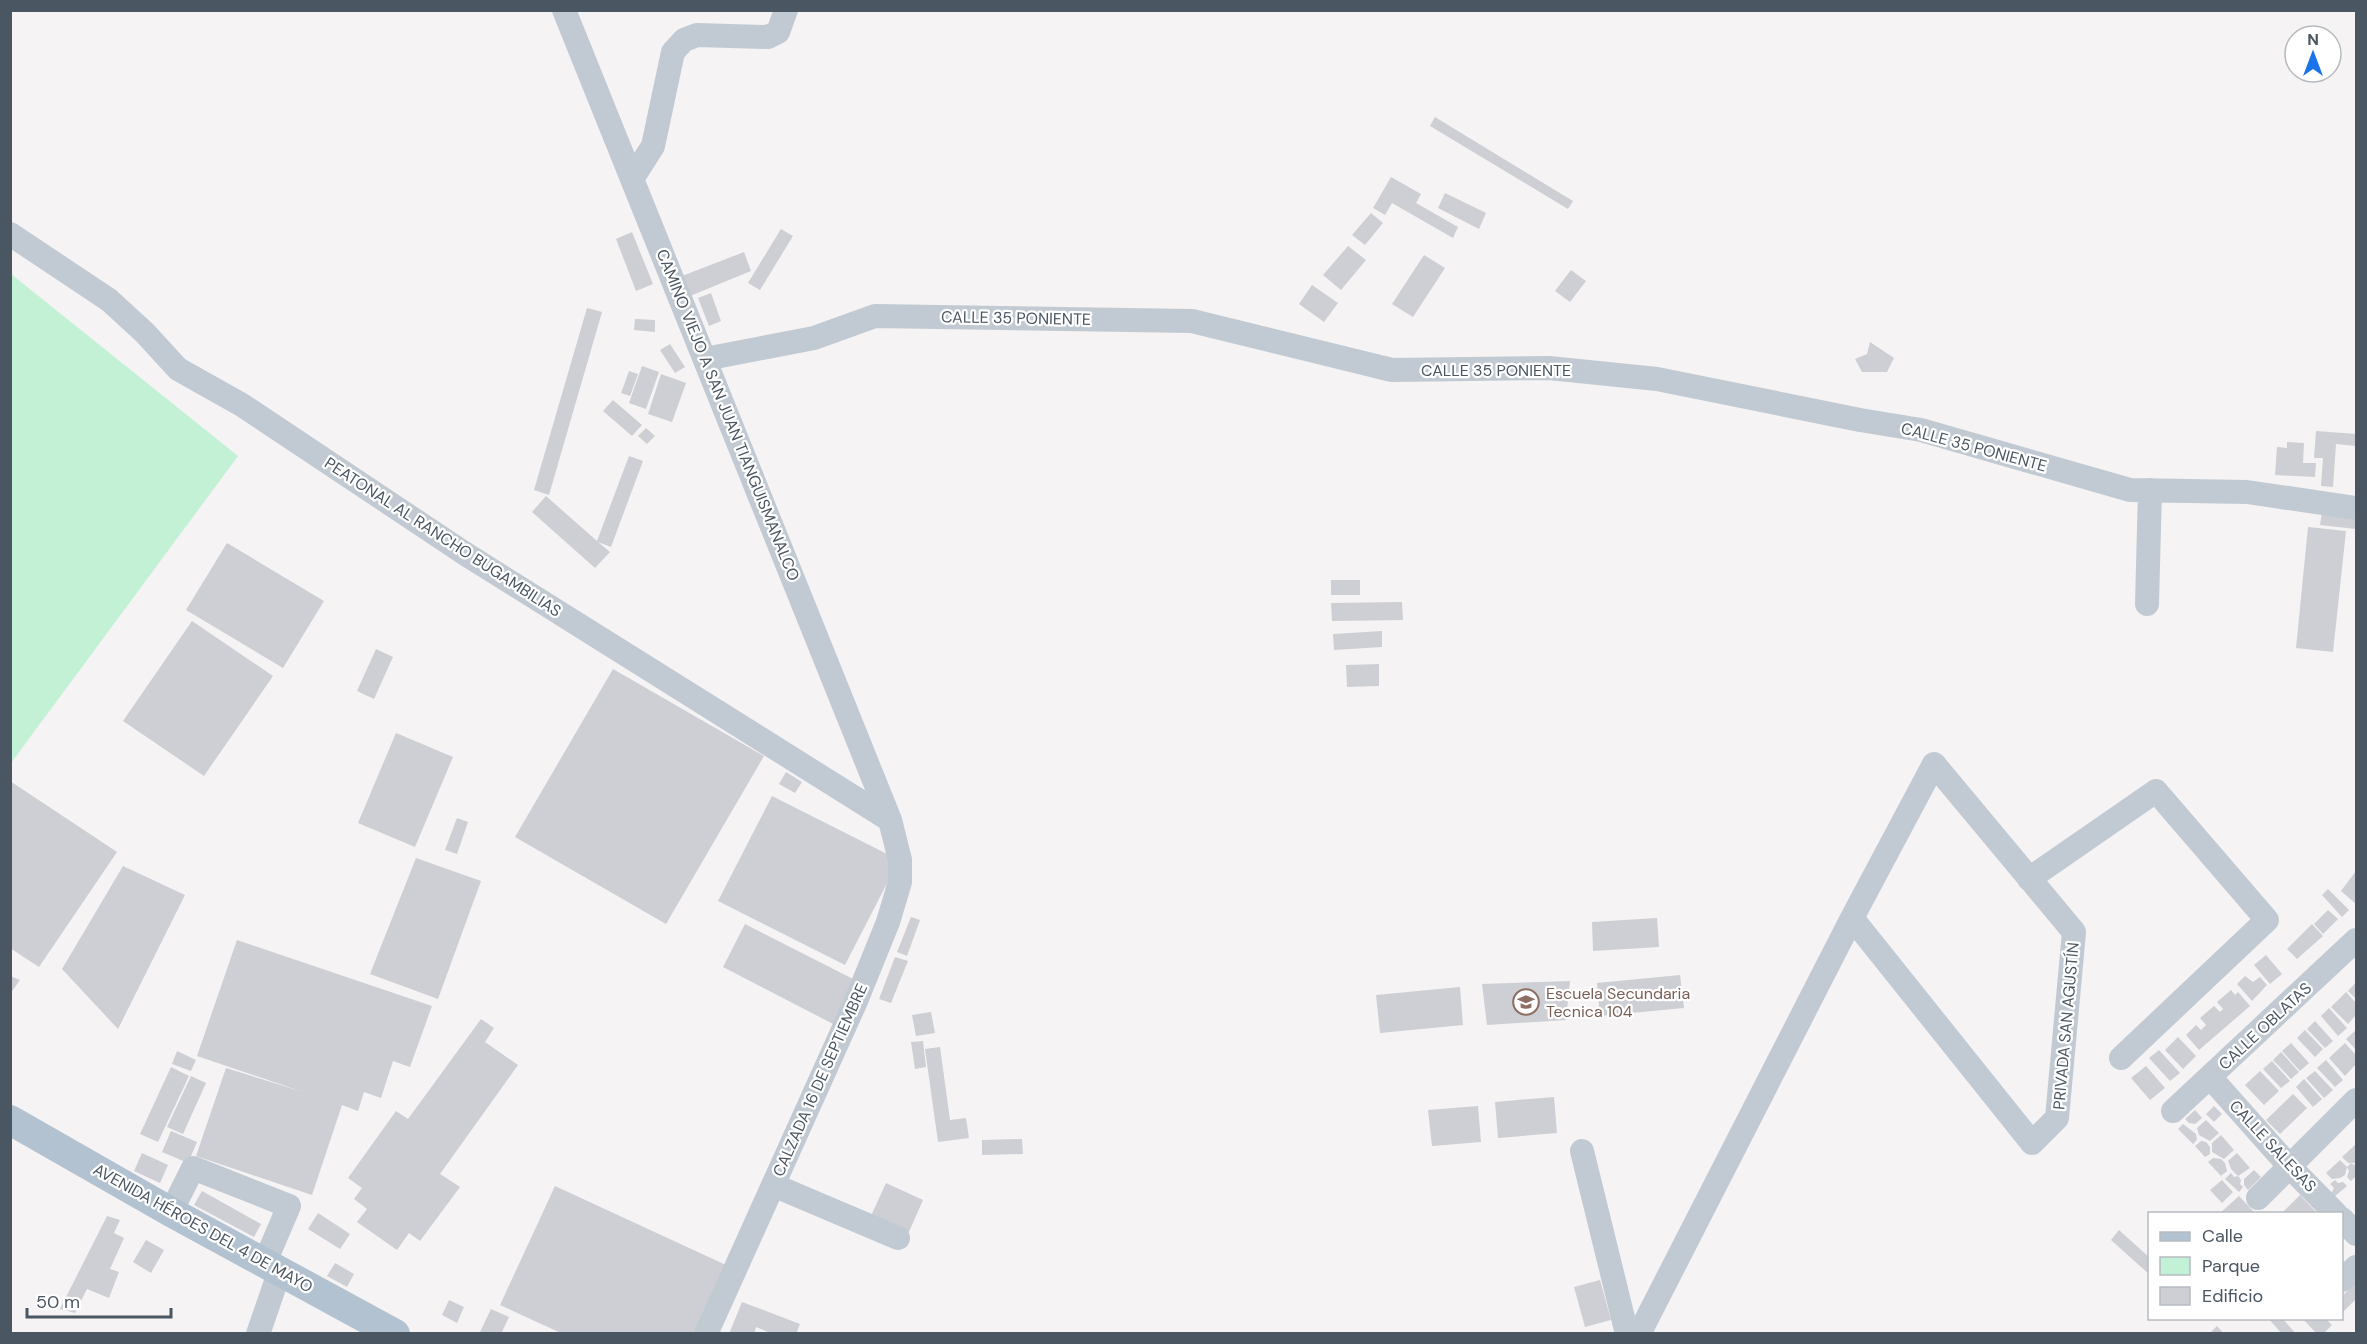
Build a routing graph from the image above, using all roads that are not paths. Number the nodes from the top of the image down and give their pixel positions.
1 (564, 10) edge
2 (786, 10) edge
3 (632, 179) junction
4 (10, 234) edge
5 (705, 359) junction
6 (2150, 490) junction
7 (2356, 508) edge
8 (2147, 604) dead end
9 (890, 820) junction
10 (2030, 879) junction
11 (1852, 918) junction
12 (2356, 940) edge
13 (2121, 1058) dead end
14 (2210, 1077) junction
15 (2356, 1100) edge
16 (2173, 1111) dead end
17 (10, 1120) edge
18 (1582, 1151) dead end
19 (2290, 1167) junction
20 (773, 1185) junction
21 (2258, 1198) dead end
22 (171, 1212) junction
23 (2334, 1212) edge
24 (2343, 1220) edge
25 (2356, 1234) edge
26 (898, 1238) dead end
27 (273, 1266) junction
28 (2356, 1267) edge
29 (2343, 1279) edge
30 (258, 1334) edge
31 (396, 1334) edge
32 (706, 1334) edge
33 (1628, 1334) edge
34 (1639, 1334) edge

1 - 3 street, CAMINO VIEJO A SAN JUAN TIANGUISMANALCO
2 - 3 street
3 - 5 street, CAMINO VIEJO A SAN JUAN TIANGUISMANALCO
4 - 9 street, PEATONAL AL RANCHO BUGAMBILIAS
5 - 6 street, CALLE 35 PONIENTE
5 - 9 street, CAMINO VIEJO A SAN JUAN TIANGUISMANALCO
6 - 7 street, CALLE 35 PONIENTE
6 - 8 street
9 - 20 street, CALZADA 16 DE SEPTIEMBRE
10 - 11 street, PRIVADA SAN AGUSTÍN
10 - 11 street, PRIVADA SAN AGUSTÍN
10 - 13 street
11 - 34 street, PRIVADA SAN AGUSTÍN
12 - 14 street, CALLE OBLATAS
14 - 16 street, CALLE OBLATAS
14 - 19 street, CALLE SALESAS
15 - 19 street
17 - 22 main road, AVENIDA HÉROES DEL 4 DE MAYO
18 - 33 street
19 - 21 street
19 - 23 street, CALLE SALESAS
20 - 26 street
20 - 32 street, CALZADA 16 DE SEPTIEMBRE
22 - 27 main road, AVENIDA HÉROES DEL 4 DE MAYO
22 - 27 street
24 - 25 street
27 - 30 street
27 - 31 main road, AVENIDA HÉROES DEL 4 DE MAYO
28 - 29 street

